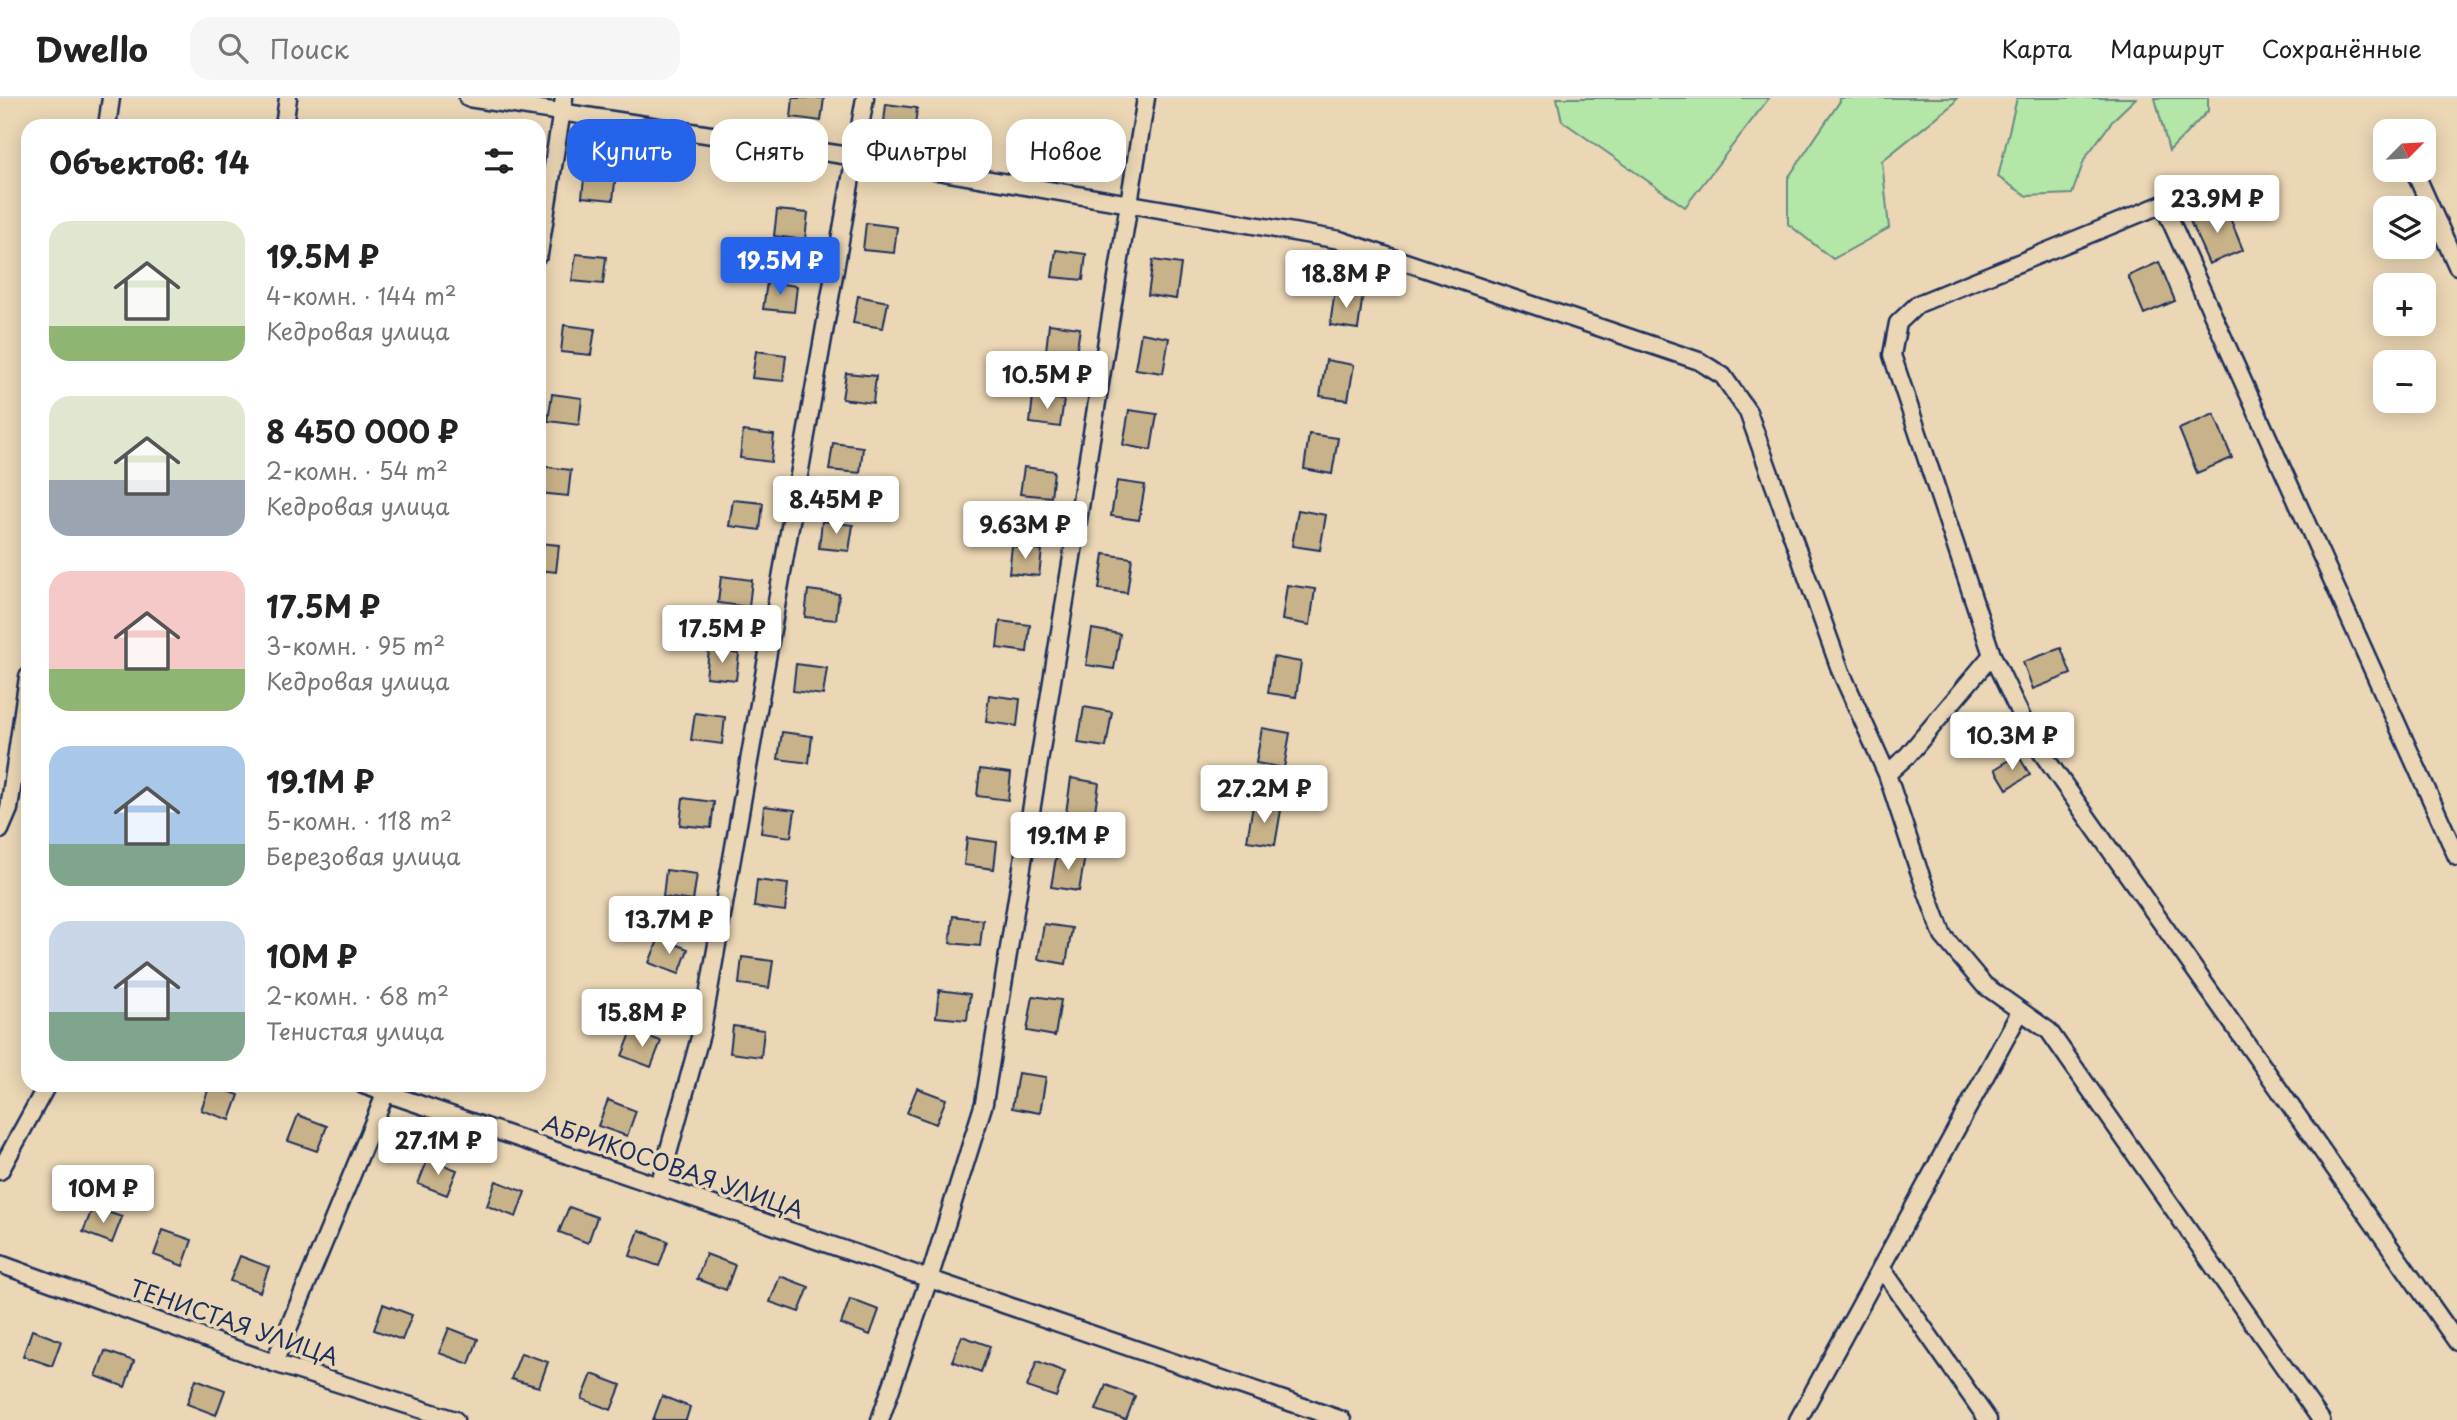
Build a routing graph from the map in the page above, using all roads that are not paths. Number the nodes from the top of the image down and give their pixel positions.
1 (111, 98) edge
2 (288, 98) edge
3 (468, 98) edge
4 (865, 98) edge
5 (1146, 98) edge
6 (562, 106) edge
7 (108, 119) edge
8 (285, 119) edge
9 (862, 119) edge
10 (842, 155) edge
11 (992, 179) edge
12 (852, 182) edge
13 (2419, 182) edge
14 (1129, 202) junction
15 (546, 209) edge
16 (2457, 266) edge
17 (1992, 654) junction
18 (21, 726) edge
19 (1888, 774) junction
20 (0, 830) edge
21 (2457, 857) edge
22 (2020, 1012) junction
23 (43, 1092) edge
24 (386, 1092) edge
25 (395, 1092) edge
26 (0, 1171) edge
27 (659, 1186) junction
28 (0, 1264) edge
29 (1881, 1267) junction
30 (929, 1279) junction
31 (2457, 1342) edge
32 (274, 1363) junction
33 (455, 1420) edge
34 (880, 1420) edge
35 (1342, 1420) edge
36 (1798, 1420) edge
37 (1988, 1420) edge
38 (2321, 1420) edge

1 - 7 street
2 - 8 street
3 - 6 street
4 - 9 street
5 - 14 street
6 - 10 street
6 - 15 street
11 - 14 street
12 - 27 street
13 - 16 street
14 - 19 street
14 - 30 street
17 - 19 street
17 - 21 street
17 - 31 street
18 - 20 street
19 - 22 street
22 - 29 street
22 - 38 street
23 - 26 street
24 - 32 street
25 - 27 street, АБРИКОСОВАЯ УЛИЦА
27 - 30 street, АБРИКОСОВАЯ УЛИЦА
28 - 32 street, ТЕНИСТАЯ УЛИЦА
29 - 36 street
29 - 37 street
30 - 34 street
30 - 35 street, АБРИКОСОВАЯ УЛИЦА
32 - 33 street, ТЕНИСТАЯ УЛИЦА

